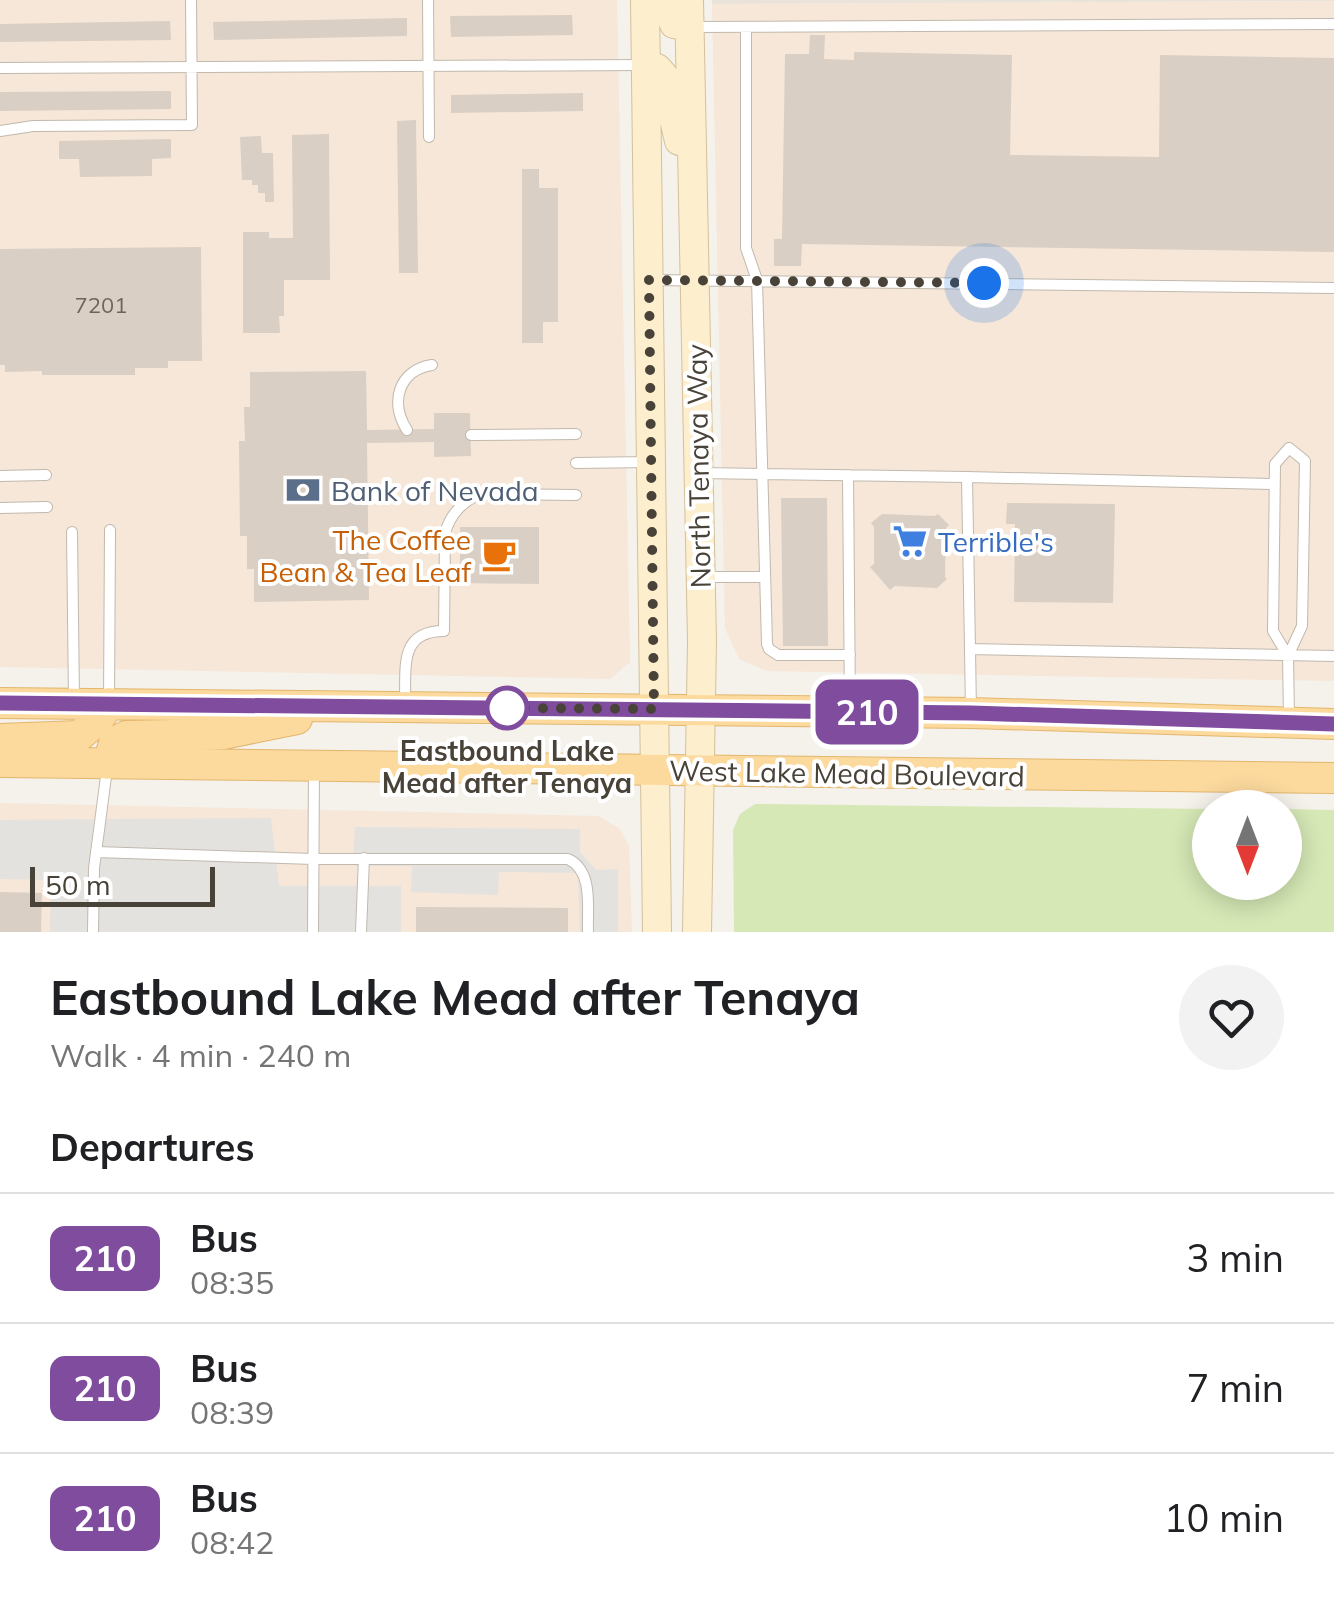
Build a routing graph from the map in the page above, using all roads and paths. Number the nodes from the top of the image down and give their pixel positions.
1 (191, 0) edge
2 (428, 0) edge
3 (645, 0) edge
4 (665, 0) edge
5 (689, 14) edge
6 (1334, 24) edge
7 (746, 27) junction
8 (646, 65) junction
9 (429, 66) junction
10 (192, 67) junction
11 (0, 68) edge
12 (0, 131) edge
13 (430, 137) dead end
14 (693, 212) junction
15 (649, 280) junction
16 (694, 280) junction
17 (757, 280) junction
18 (1334, 288) edge
19 (432, 365) dead end
20 (407, 430) dead end
21 (576, 434) dead end
22 (470, 435) dead end
23 (576, 462) dead end
24 (651, 462) junction
25 (698, 472) junction
26 (763, 474) junction
27 (46, 475) dead end
28 (0, 476) edge
29 (848, 476) junction
30 (967, 477) junction
31 (1274, 484) junction
32 (576, 495) dead end
33 (46, 507) dead end
34 (0, 508) edge
35 (110, 530) dead end
36 (72, 532) dead end
37 (700, 577) junction
38 (764, 577) junction
39 (970, 649) junction
40 (850, 655) junction
41 (1288, 656) junction
42 (1334, 656) edge
43 (0, 703) edge
44 (74, 703) junction
45 (109, 703) junction
46 (359, 707) junction
47 (405, 708) junction
48 (654, 709) junction
49 (700, 709) junction
50 (850, 711) junction
51 (971, 713) junction
52 (1289, 724) junction
53 (1334, 724) edge
54 (0, 739) edge
55 (0, 762) edge
56 (108, 764) junction
57 (314, 767) junction
58 (655, 772) junction
59 (698, 772) junction
60 (1289, 778) junction
61 (1334, 778) edge
62 (96, 852) junction
63 (364, 858) junction
64 (313, 860) junction
65 (93, 932) edge
66 (313, 932) edge
67 (362, 932) edge
68 (588, 932) edge
69 (657, 932) edge
70 (698, 932) edge

1 - 10 lane
2 - 9 lane
3 - 8 main road, North Tenaya Way
4 - 5 main road
5 - 7 lane
5 - 14 main road, North Tenaya Way
6 - 7 lane
7 - 17 lane
8 - 9 lane
8 - 14 main road
8 - 15 main road, North Tenaya Way
9 - 10 lane
9 - 13 lane
10 - 11 lane
10 - 12 lane
14 - 16 main road, North Tenaya Way
15 - 16 lane
15 - 24 main road, North Tenaya Way
16 - 17 lane
16 - 25 main road, North Tenaya Way
17 - 18 lane
17 - 26 lane
19 - 20 lane
21 - 22 lane
23 - 24 lane
24 - 48 main road, North Tenaya Way
25 - 26 lane
25 - 37 main road, North Tenaya Way
26 - 29 lane
26 - 38 lane
27 - 28 lane
29 - 30 lane
29 - 40 lane
30 - 31 lane
30 - 39 lane
31 - 41 lane
31 - 41 lane
32 - 47 lane
33 - 34 lane
35 - 45 lane
36 - 44 lane
37 - 38 lane
37 - 49 main road, North Tenaya Way
38 - 40 lane
39 - 41 lane
39 - 51 lane
40 - 50 lane
41 - 42 lane
41 - 52 lane
43 - 44 main road
44 - 45 main road
45 - 46 main road
45 - 54 main road
46 - 47 main road
46 - 56 main road
47 - 48 main road
48 - 49 main road
48 - 58 main road, North Tenaya Way
49 - 50 main road
49 - 59 main road, North Tenaya Way
50 - 51 main road
51 - 52 main road
52 - 53 main road
52 - 60 main road
55 - 56 main road, West Lake Mead Boulevard
56 - 57 main road, West Lake Mead Boulevard
56 - 62 lane
57 - 58 main road, West Lake Mead Boulevard
57 - 64 lane
58 - 59 main road, West Lake Mead Boulevard
58 - 69 main road, North Tenaya Way
59 - 60 main road, West Lake Mead Boulevard
59 - 70 main road, North Tenaya Way
60 - 61 main road, West Lake Mead Boulevard
62 - 64 lane
62 - 65 lane
63 - 64 lane
63 - 67 lane
63 - 68 lane
64 - 66 lane

